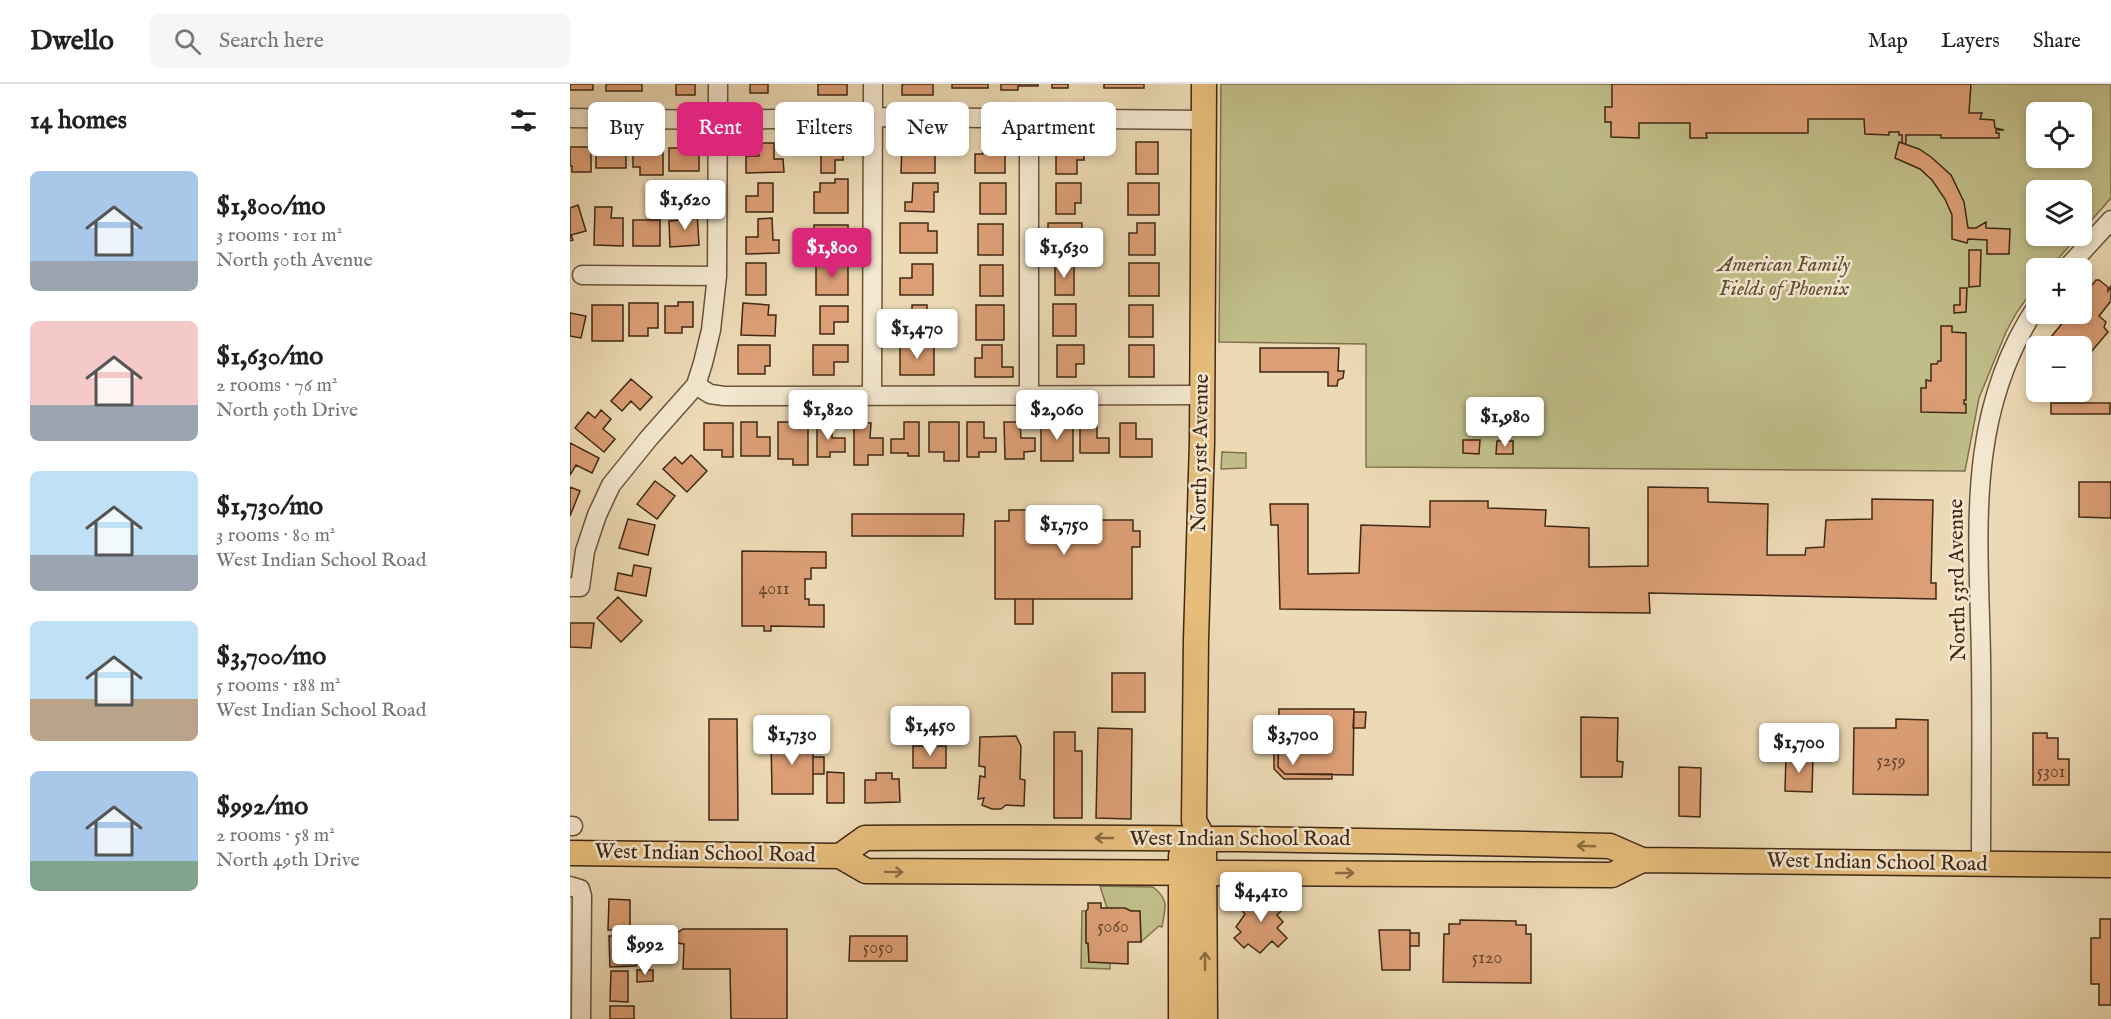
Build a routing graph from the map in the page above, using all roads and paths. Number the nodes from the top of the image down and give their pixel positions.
1 (718, 84) edge
2 (873, 84) edge
3 (1204, 84) edge
4 (718, 102) edge
5 (874, 102) edge
6 (874, 117) edge
7 (570, 118) edge
8 (981, 118) edge
9 (677, 119) edge
10 (1116, 119) edge
11 (1204, 120) junction
12 (718, 156) edge
13 (874, 156) edge
14 (1029, 156) edge
15 (2110, 223) edge
16 (2077, 258) edge
17 (582, 275) dead end
18 (717, 276) junction
19 (2027, 324) edge
20 (696, 385) junction
21 (1029, 395) junction
22 (1202, 395) junction
23 (872, 396) junction
24 (575, 587) edge
25 (1193, 833) junction
26 (570, 853) edge
27 (840, 856) junction
28 (1642, 860) junction
29 (1981, 864) junction
30 (2111, 865) edge
31 (1193, 872) junction
32 (575, 888) edge
33 (581, 1019) edge
34 (1181, 1019) edge
35 (1204, 1019) edge

1 - 4 street
2 - 5 street
3 - 11 main road, North 51st Avenue
6 - 8 street
7 - 9 street
10 - 11 street
11 - 22 main road, North 51st Avenue
12 - 18 street
13 - 23 street
14 - 21 street
15 - 16 street
17 - 18 street
18 - 20 street
19 - 29 street, North 53rd Avenue
20 - 23 street
20 - 24 street
21 - 22 street
21 - 23 street
22 - 25 main road, North 51st Avenue
25 -> 27 main road, West Indian School Road
28 -> 25 main road, West Indian School Road
25 - 31 main road, North 51st Avenue
26 - 27 main road, West Indian School Road
27 -> 31 main road, West Indian School Road
28 - 29 main road, West Indian School Road
31 -> 28 main road, West Indian School Road
29 - 30 main road, West Indian School Road
31 - 34 main road, North 51st Avenue
35 -> 31 main road, North 51st Avenue
32 - 33 street

